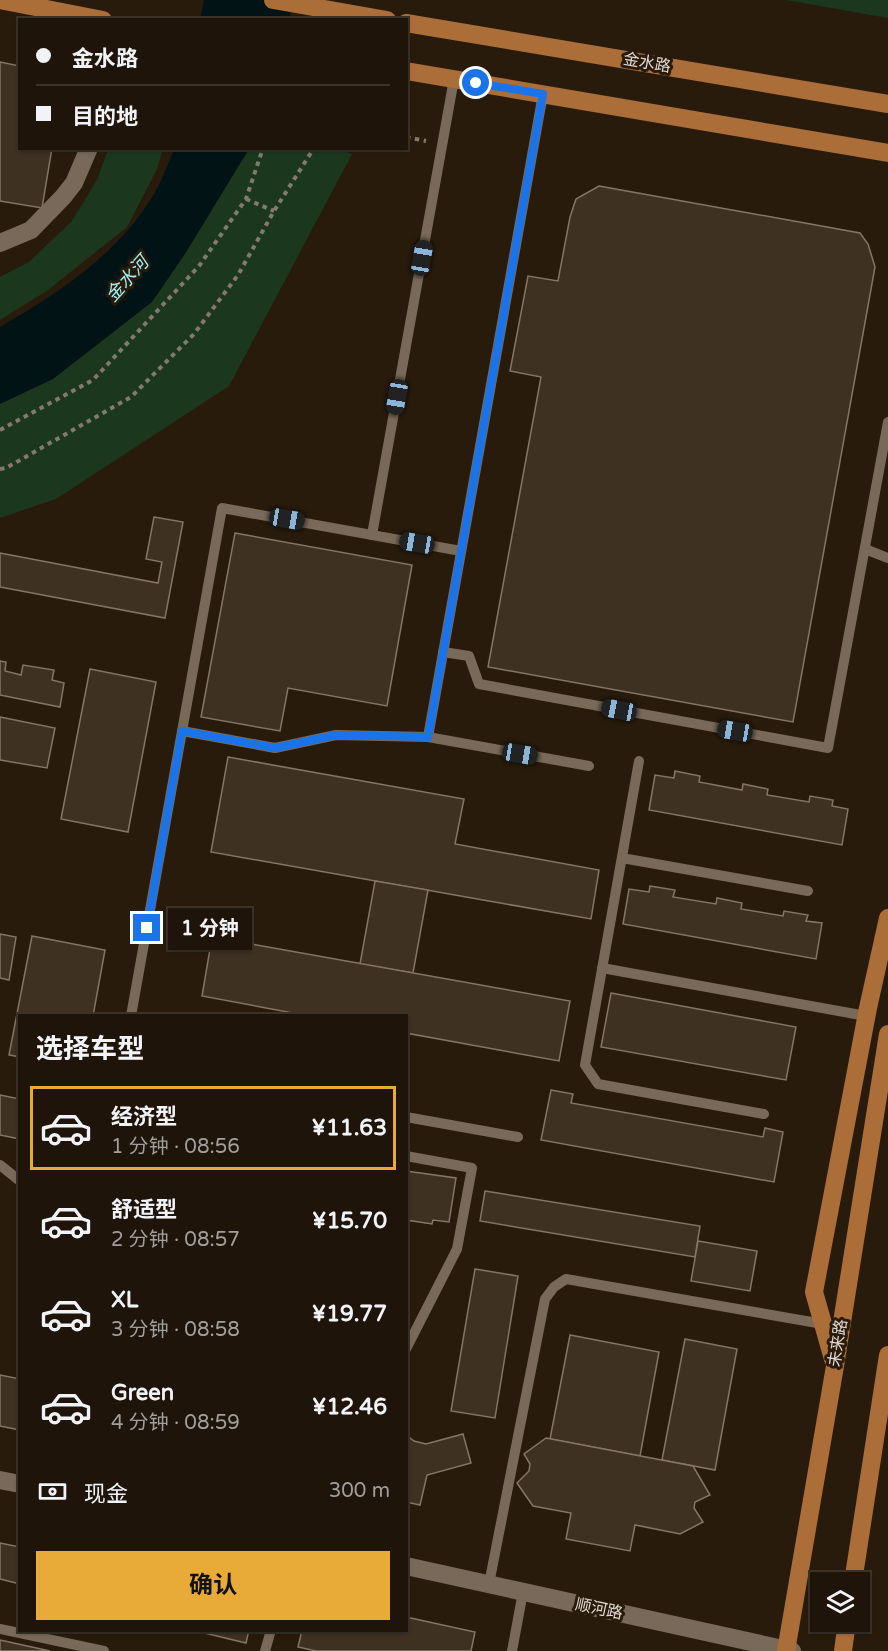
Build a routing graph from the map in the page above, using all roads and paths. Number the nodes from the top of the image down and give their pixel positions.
1 (0, 0) edge
2 (273, 0) edge
3 (93, 18) edge
4 (375, 18) edge
5 (408, 23) edge
6 (408, 71) edge
7 (454, 79) junction
8 (543, 94) junction
9 (888, 104) edge
10 (88, 150) edge
11 (262, 150) edge
12 (313, 150) edge
13 (888, 153) edge
14 (246, 199) junction
15 (274, 211) junction
16 (0, 243) edge
17 (888, 422) edge
18 (0, 430) edge
19 (0, 469) edge
20 (372, 535) junction
21 (865, 549) junction
22 (461, 551) junction
23 (888, 558) edge
24 (443, 652) junction
25 (182, 731) junction
26 (428, 737) junction
27 (639, 761) dead end
28 (589, 766) dead end
29 (622, 858) junction
30 (808, 891) dead end
31 (888, 918) edge
32 (602, 968) junction
33 (131, 1014) edge
34 (866, 1016) junction
35 (888, 1034) edge
36 (764, 1114) dead end
37 (408, 1118) edge
38 (518, 1137) dead end
39 (408, 1156) edge
40 (0, 1165) edge
41 (18, 1179) edge
42 (823, 1324) junction
43 (408, 1345) edge
44 (888, 1355) edge
45 (835, 1366) junction
46 (886, 1375) edge
47 (0, 1480) edge
48 (18, 1484) edge
49 (408, 1566) edge
50 (855, 1572) edge
51 (489, 1584) junction
52 (523, 1592) junction
53 (0, 1629) edge
54 (270, 1632) edge
55 (846, 1632) edge
56 (104, 1651) edge
57 (265, 1651) edge
58 (512, 1651) edge
59 (788, 1651) edge
60 (843, 1651) edge

1 - 3 main road
2 - 4 main road
5 - 9 main road, 金水路
6 - 7 main road
7 - 8 main road
7 - 20 lane
8 - 13 main road
8 - 22 lane
10 - 16 street
11 - 14 path
12 - 15 path
14 - 15 path
14 - 18 path
15 - 19 path
17 - 21 lane
20 - 22 lane
20 - 25 lane
21 - 23 lane
21 - 24 lane
22 - 24 lane
24 - 26 lane
25 - 26 lane
25 - 33 lane
26 - 28 lane
27 - 29 lane
29 - 30 lane
29 - 32 lane
31 - 34 main road
32 - 34 lane
32 - 36 lane
34 - 42 main road
35 - 45 main road, 未来路
37 - 38 lane
39 - 43 lane
40 - 41 lane
42 - 45 main road
42 - 51 lane
44 - 46 main road
45 - 59 main road, 未来路
46 - 50 main road
47 - 48 street
49 - 51 street, 顺河路
51 - 52 street, 顺河路
52 - 58 lane
52 - 59 street, 顺河路
53 - 56 lane
54 - 57 lane
55 - 60 main road

